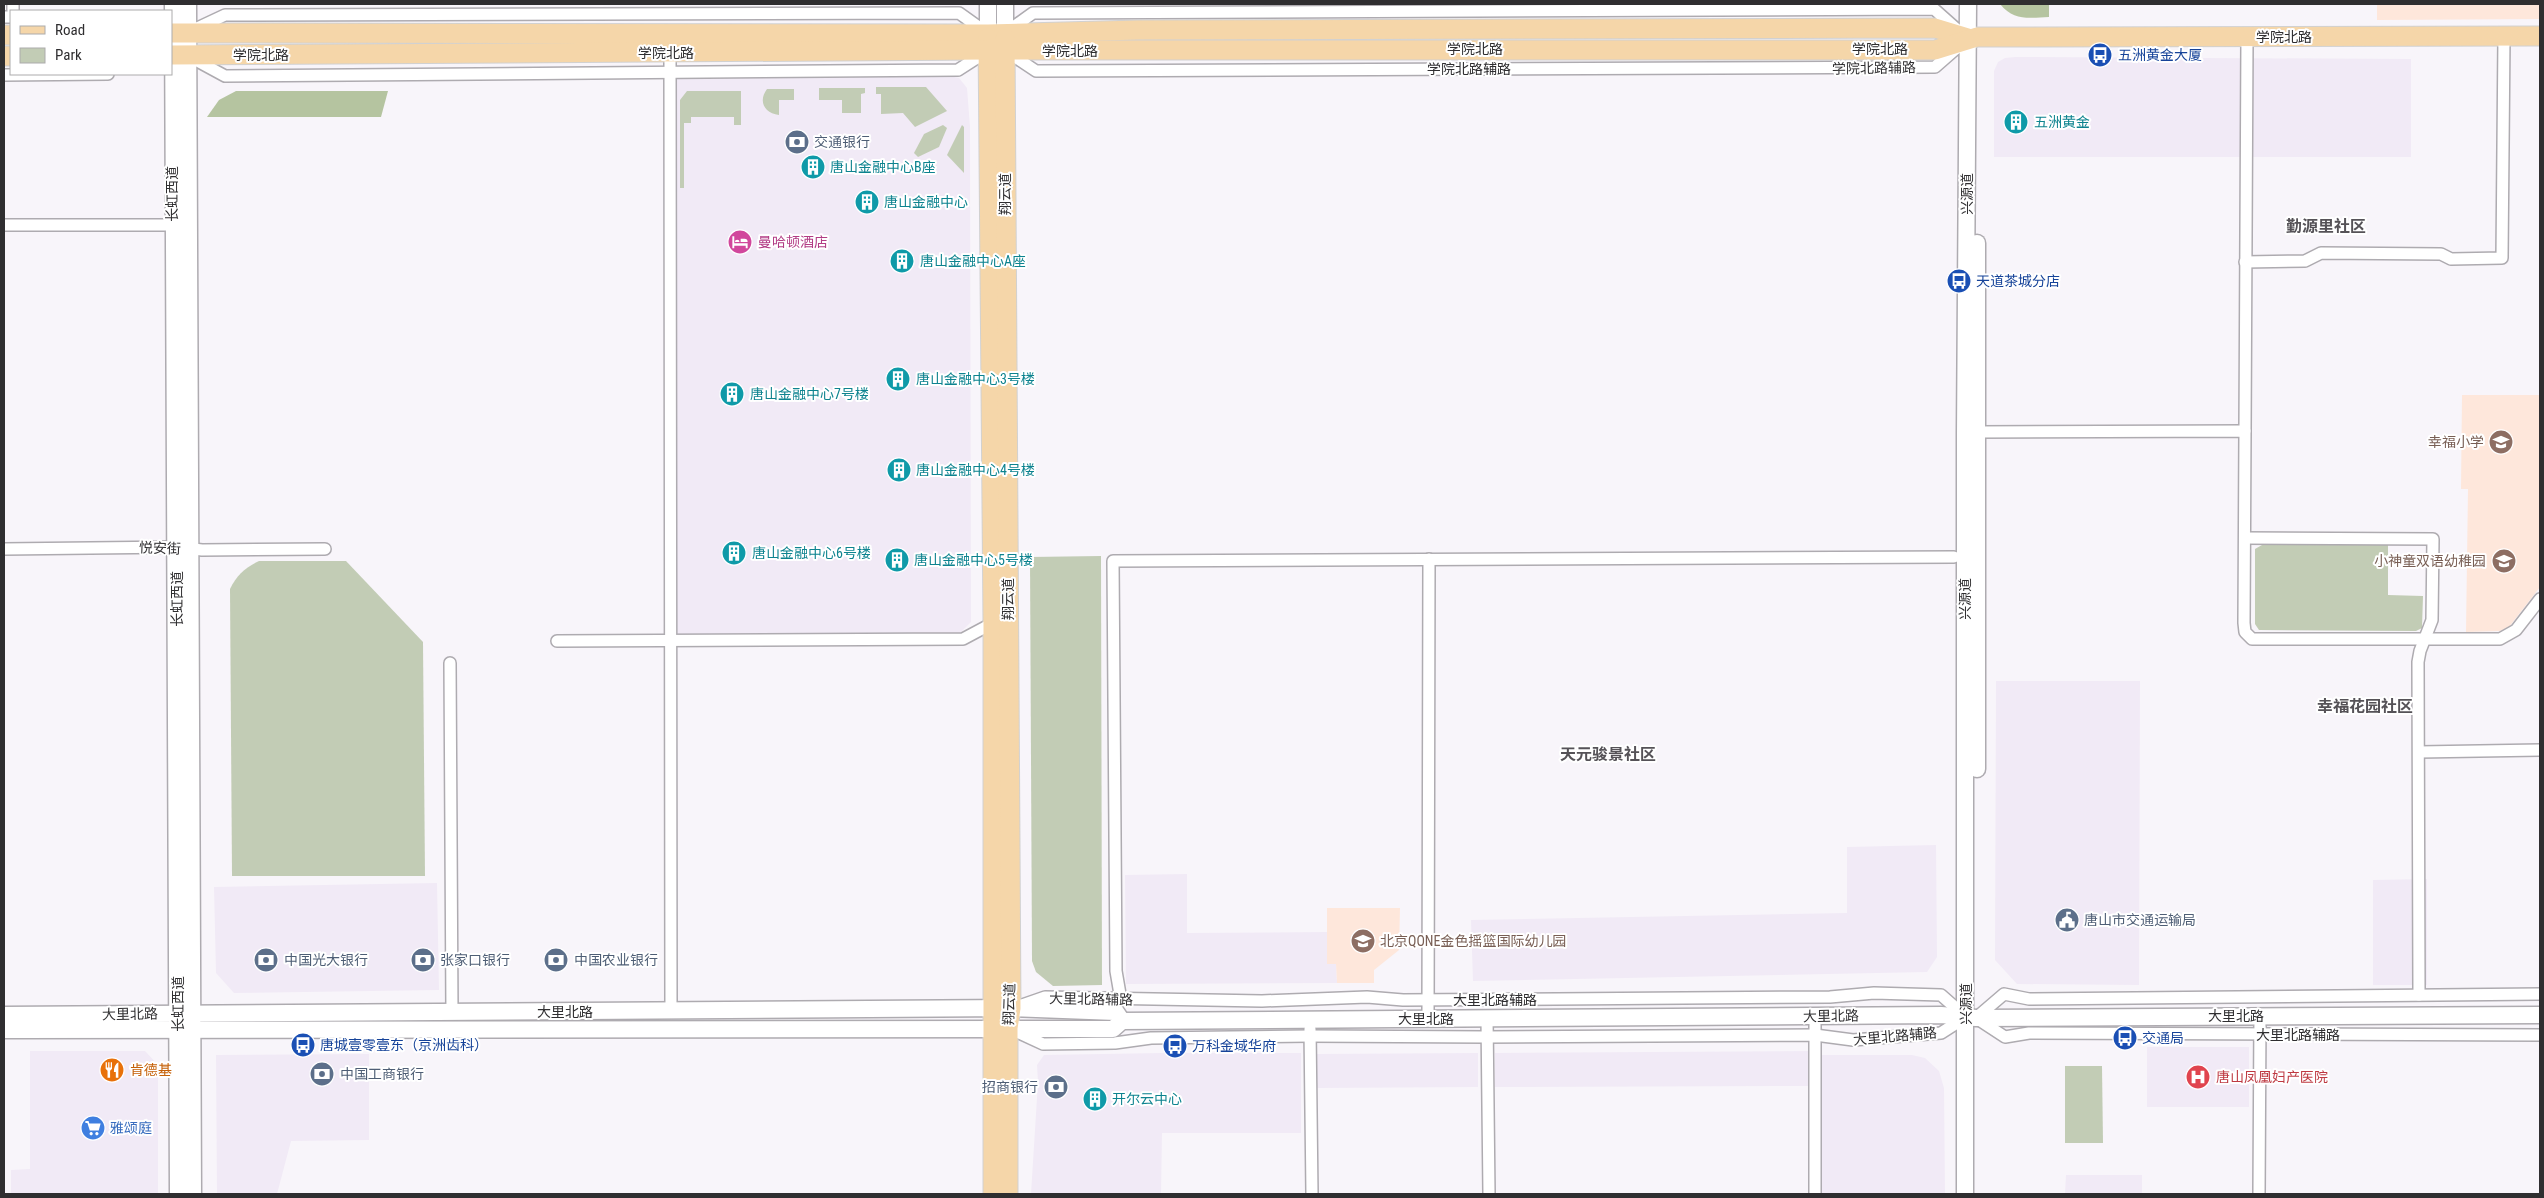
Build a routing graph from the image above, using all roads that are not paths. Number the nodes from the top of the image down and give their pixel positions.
1 (173, 4) edge
2 (188, 4) edge
3 (988, 4) edge
4 (1005, 4) edge
5 (1968, 4) edge
6 (1977, 4) edge
7 (592, 14) junction
8 (1573, 30) junction
9 (176, 33) edge
10 (592, 33) junction
11 (2504, 36) junction
12 (2540, 36) edge
13 (1972, 38) junction
14 (2247, 38) junction
15 (996, 42) junction
16 (1780, 49) junction
17 (593, 54) junction
18 (670, 54) junction
19 (175, 55) edge
20 (392, 55) junction
21 (1573, 69) junction
22 (1778, 69) junction
23 (670, 74) junction
24 (593, 75) junction
25 (383, 77) junction
26 (4, 224) edge
27 (172, 226) junction
28 (2245, 262) junction
29 (2245, 432) junction
30 (1971, 433) junction
31 (2245, 538) junction
32 (4, 549) edge
33 (325, 549) dead end
34 (181, 550) junction
35 (4, 554) edge
36 (1954, 557) dead end
37 (1430, 559) junction
38 (2540, 599) edge
39 (993, 624) junction
40 (670, 640) junction
41 (2426, 640) junction
42 (557, 641) dead end
43 (450, 663) dead end
44 (2540, 750) edge
45 (2418, 752) junction
46 (2419, 994) junction
47 (2540, 994) edge
48 (1121, 1000) junction
49 (1428, 1000) junction
50 (1001, 1008) junction
51 (671, 1011) junction
52 (452, 1012) junction
53 (4, 1015) edge
54 (2540, 1015) edge
55 (2260, 1016) junction
56 (1815, 1017) junction
57 (1487, 1018) junction
58 (1971, 1018) junction
59 (1428, 1019) junction
60 (185, 1021) junction
61 (1122, 1021) junction
62 (1310, 1027) junction
63 (1000, 1028) junction
64 (4, 1030) edge
65 (1815, 1035) junction
66 (2260, 1035) junction
67 (2540, 1035) edge
68 (1486, 1038) junction
69 (178, 1194) edge
70 (193, 1194) edge
71 (993, 1194) edge
72 (1008, 1194) edge
73 (1312, 1194) edge
74 (1489, 1194) edge
75 (1814, 1194) edge
76 (1966, 1194) edge
77 (1975, 1194) edge
78 (2260, 1194) edge

1 - 9 main road, 长虹西道
2 - 9 main road, 长虹西道
3 - 15 main road, 翔云道
4 - 15 main road, 翔云道
5 - 13 main road, 兴源道
6 - 13 main road, 兴源道
7 - 9 street, 学院北路辅路
7 - 10 street
7 - 15 street, 学院北路辅路
8 - 13 main road, 学院北路
8 - 15 main road, 学院北路
8 - 15 main road, 学院北路
8 - 16 main road, 学院北路
8 - 21 street
9 - 10 main road, 学院北路
9 - 19 main road, 长虹西道
10 - 15 main road, 学院北路
10 - 17 main road
11 - 12 main road, 学院北路
11 - 14 main road, 学院北路
11 - 28 street
13 - 14 main road, 学院北路
13 - 16 main road, 学院北路
13 - 22 street, 学院北路辅路
13 - 30 main road, 兴源道
14 - 28 street
15 - 18 main road, 学院北路
15 - 21 street, 学院北路辅路
15 - 23 street
15 - 39 main road, 翔云道
15 - 50 main road, 翔云道
16 - 22 street
17 - 18 main road, 学院北路
17 - 20 main road, 学院北路
17 - 24 street
18 - 23 street
19 - 20 main road, 学院北路
19 - 25 street
19 - 27 main road, 长虹西道
19 - 34 main road, 长虹西道
20 - 25 street
21 - 22 street, 学院北路辅路
23 - 24 street
23 - 40 street
24 - 25 street
26 - 27 street
27 - 34 main road, 长虹西道
28 - 29 street
29 - 30 street
29 - 31 street
30 - 58 main road, 兴源道
31 - 41 street
31 - 41 street
32 - 34 street, 悦安街
33 - 34 street
34 - 35 street, 悦安街
34 - 60 main road, 长虹西道
36 - 37 street
37 - 48 street
37 - 49 street
38 - 41 street
39 - 40 street
39 - 50 main road, 翔云道
40 - 42 street
40 - 51 street
41 - 45 street
43 - 52 street
44 - 45 street
45 - 46 street
46 - 47 street, 大里北路辅路
46 - 58 street, 大里北路辅路
48 - 49 street, 大里北路辅路
48 - 50 street, 大里北路辅路
49 - 58 street, 大里北路辅路
49 - 59 street
50 - 51 main road, 大里北路
50 - 61 main road, 大里北路
50 - 63 main road, 翔云道
51 - 52 main road, 大里北路
52 - 60 main road, 大里北路
53 - 60 main road, 大里北路
54 - 55 main road, 大里北路
55 - 58 main road, 大里北路
55 - 66 street
56 - 57 main road, 大里北路
56 - 58 main road, 大里北路
56 - 65 street
57 - 59 main road, 大里北路
57 - 68 street
58 - 65 street, 大里北路辅路
58 - 66 street, 大里北路辅路
58 - 76 main road, 兴源道
58 - 77 main road, 兴源道
59 - 62 main road, 大里北路
60 - 63 main road, 大里北路
60 - 64 main road, 大里北路
60 - 69 main road, 长虹西道
60 - 70 main road, 长虹西道
61 - 62 main road, 大里北路
61 - 63 main road, 大里北路
62 - 63 street, 大里北路辅路
62 - 68 street, 大里北路辅路
62 - 73 street
63 - 71 main road, 翔云道
63 - 72 main road, 翔云道
65 - 68 street, 大里北路辅路
65 - 75 street
66 - 67 street, 大里北路辅路
66 - 78 street
68 - 74 street

